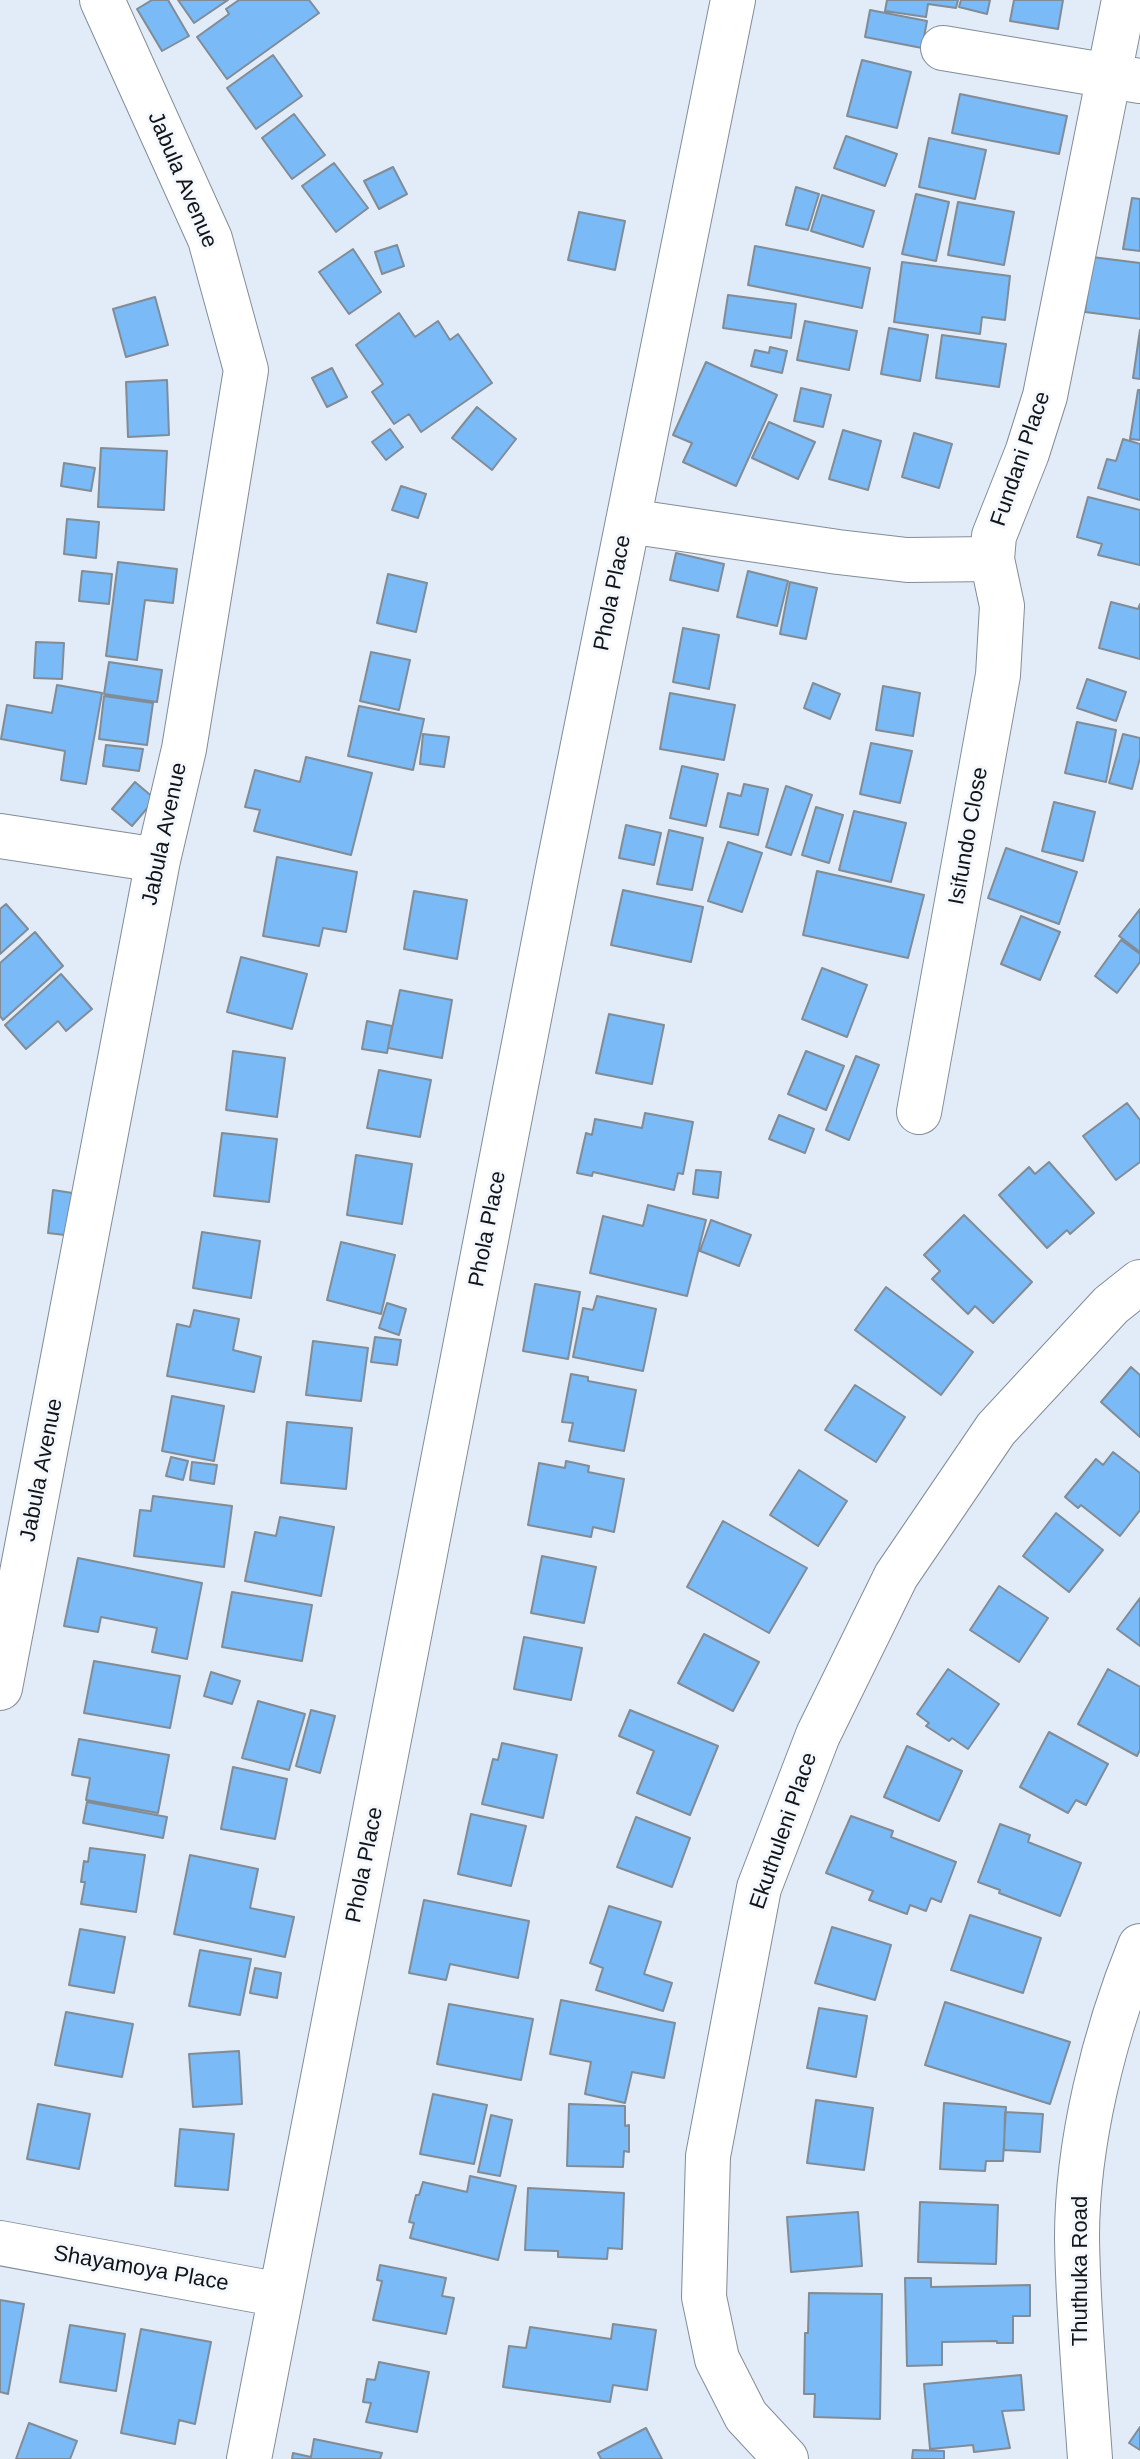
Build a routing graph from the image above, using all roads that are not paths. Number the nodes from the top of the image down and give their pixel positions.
1 (102, 0) edge
2 (733, 0) edge
3 (1124, 0) edge
4 (943, 48) dead end
5 (1125, 78) edge
6 (628, 521) junction
7 (992, 559) junction
8 (0, 836) edge
9 (158, 860) junction
10 (919, 1112) dead end
11 (1140, 1282) edge
12 (0, 1688) edge
13 (1140, 1946) edge
14 (0, 2243) edge
15 (281, 2295) junction
16 (249, 2459) edge
17 (786, 2459) edge
18 (1090, 2459) edge

1 - 9 street, Jabula Avenue
2 - 6 street, Phola Place
3 - 5 street, Fundani Place
4 - 5 street
5 - 7 street, Fundani Place
6 - 7 street
6 - 15 street, Phola Place
7 - 10 street, Isifundo Close
8 - 9 street
9 - 12 street, Jabula Avenue
11 - 17 street, Ekuthuleni Place
13 - 18 street, Thuthuka Road
14 - 15 street, Shayamoya Place
15 - 16 street, Phola Place

